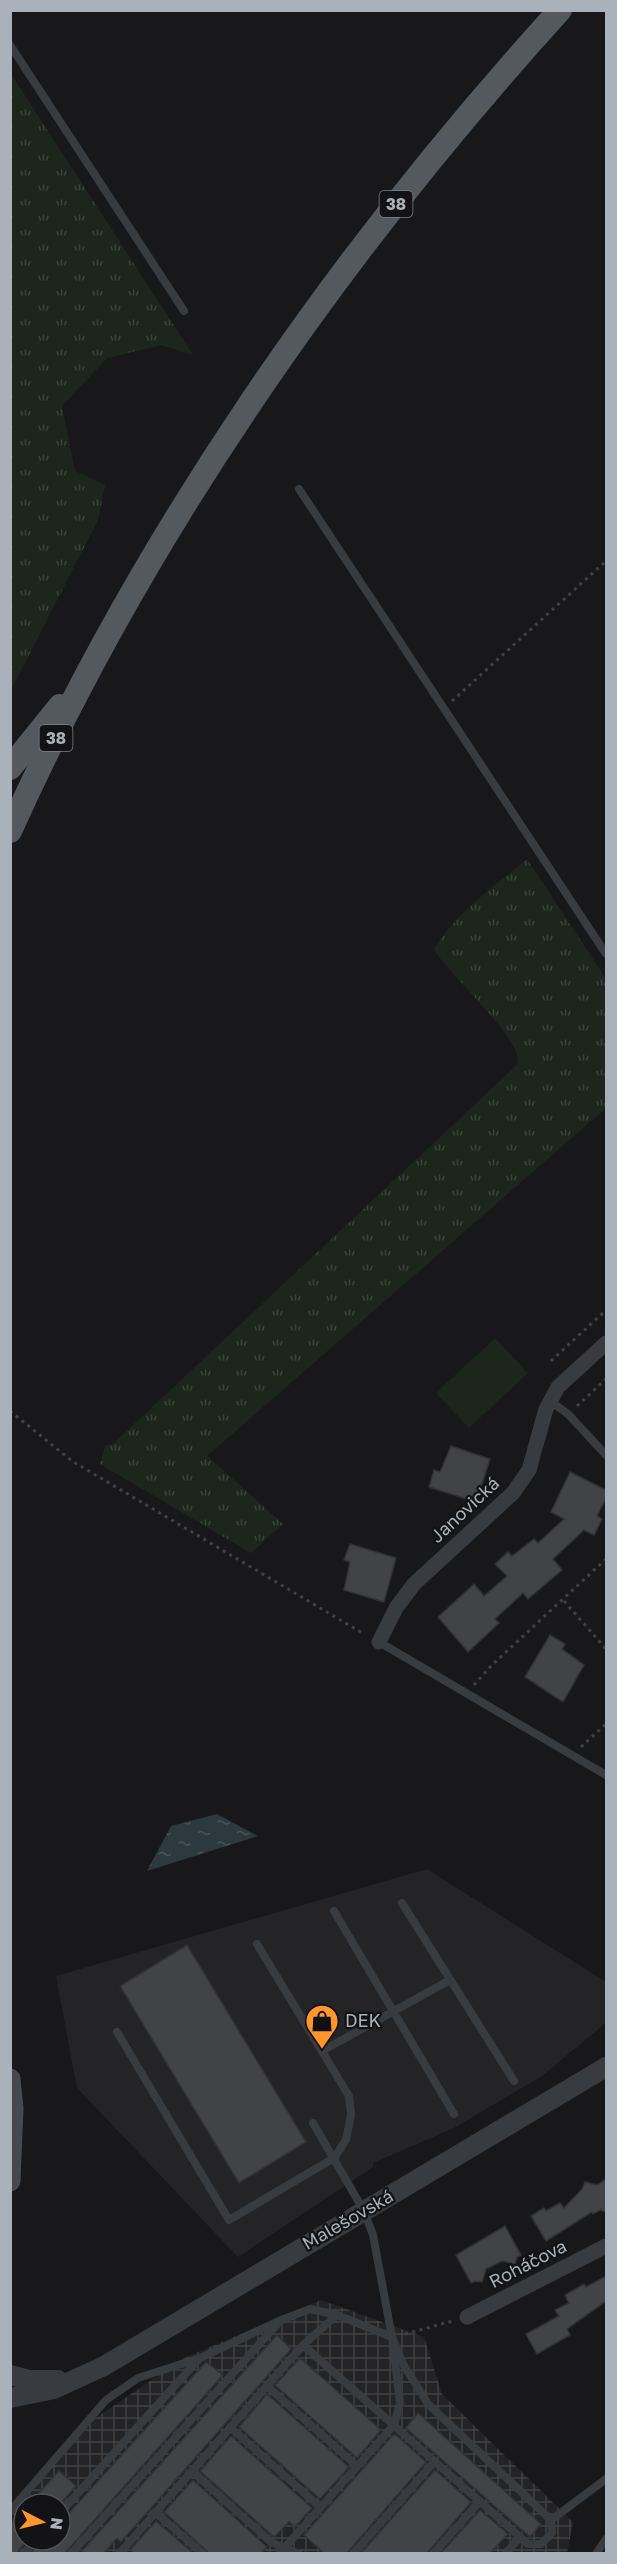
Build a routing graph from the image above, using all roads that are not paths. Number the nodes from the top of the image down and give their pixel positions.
1 (560, 10) edge
2 (10, 45) edge
3 (184, 311) dead end
4 (299, 489) dead end
5 (104, 646) junction
6 (10, 768) edge
7 (10, 831) edge
8 (606, 954) edge
9 (606, 1343) edge
10 (550, 1401) junction
11 (606, 1455) edge
12 (379, 1642) joint
13 (606, 1775) edge
14 (402, 1903) dead end
15 (334, 1911) dead end
16 (257, 1944) dead end
17 (450, 1980) junction
18 (393, 2012) junction
19 (117, 2032) dead end
20 (322, 2051) junction
21 (606, 2067) edge
22 (10, 2079) edge
23 (514, 2081) dead end
24 (454, 2114) dead end
25 (313, 2123) dead end
26 (334, 2158) junction
27 (10, 2181) edge
28 (364, 2211) junction
29 (606, 2246) edge
30 (337, 2315) junction
31 (467, 2317) road end
32 (281, 2320) junction
33 (392, 2337) junction
34 (303, 2344) junction
35 (200, 2358) junction
36 (90, 2373) junction
37 (10, 2376) edge
38 (267, 2386) junction
39 (10, 2398) edge
40 (394, 2425) junction
41 (230, 2427) junction
42 (435, 2461) junction
43 (357, 2466) junction
44 (192, 2471) junction
45 (606, 2479) edge
46 (72, 2500) edge
47 (480, 2501) junction
48 (320, 2507) junction
49 (10, 2511) edge
50 (155, 2512) junction
51 (551, 2520) junction
52 (520, 2537) junction
53 (606, 2539) edge
54 (281, 2550) edge
55 (71, 2553) edge
56 (119, 2553) edge
57 (203, 2553) edge
58 (299, 2553) edge
59 (353, 2553) edge
60 (433, 2553) edge
61 (505, 2553) edge
62 (596, 2553) edge

1 - 5 main road, 38
2 - 3 lane
4 - 8 lane
5 - 6 main road, 38
5 - 7 main road, 38
9 - 10 street, Janovická
10 - 11 lane
10 - 12 street, Janovická
12 - 13 lane
14 - 17 lane
15 - 18 lane
16 - 20 lane
17 - 18 lane
17 - 23 lane
18 - 20 lane
18 - 24 lane
19 - 26 lane
20 - 26 lane
21 - 28 street, Malešovská
22 - 27 main road
25 - 26 lane
26 - 28 lane
28 - 33 lane
28 - 36 street, Malešovská
29 - 31 street, Roháčova
30 - 32 lane
30 - 33 lane
30 - 34 lane
32 - 35 lane
32 - 55 lane
33 - 40 lane
33 - 51 lane
34 - 38 lane
34 - 40 lane
35 - 46 lane
35 - 49 lane
36 - 37 street
36 - 39 street
38 - 41 lane
38 - 43 lane
40 - 42 lane
40 - 43 lane
41 - 44 lane
41 - 48 lane
42 - 47 lane
42 - 59 lane
43 - 48 lane
44 - 50 lane
44 - 54 lane
45 - 51 lane
47 - 52 lane
47 - 60 lane
48 - 54 lane
50 - 56 lane
50 - 57 lane
51 - 52 lane
52 - 61 lane
53 - 62 lane
54 - 58 lane

